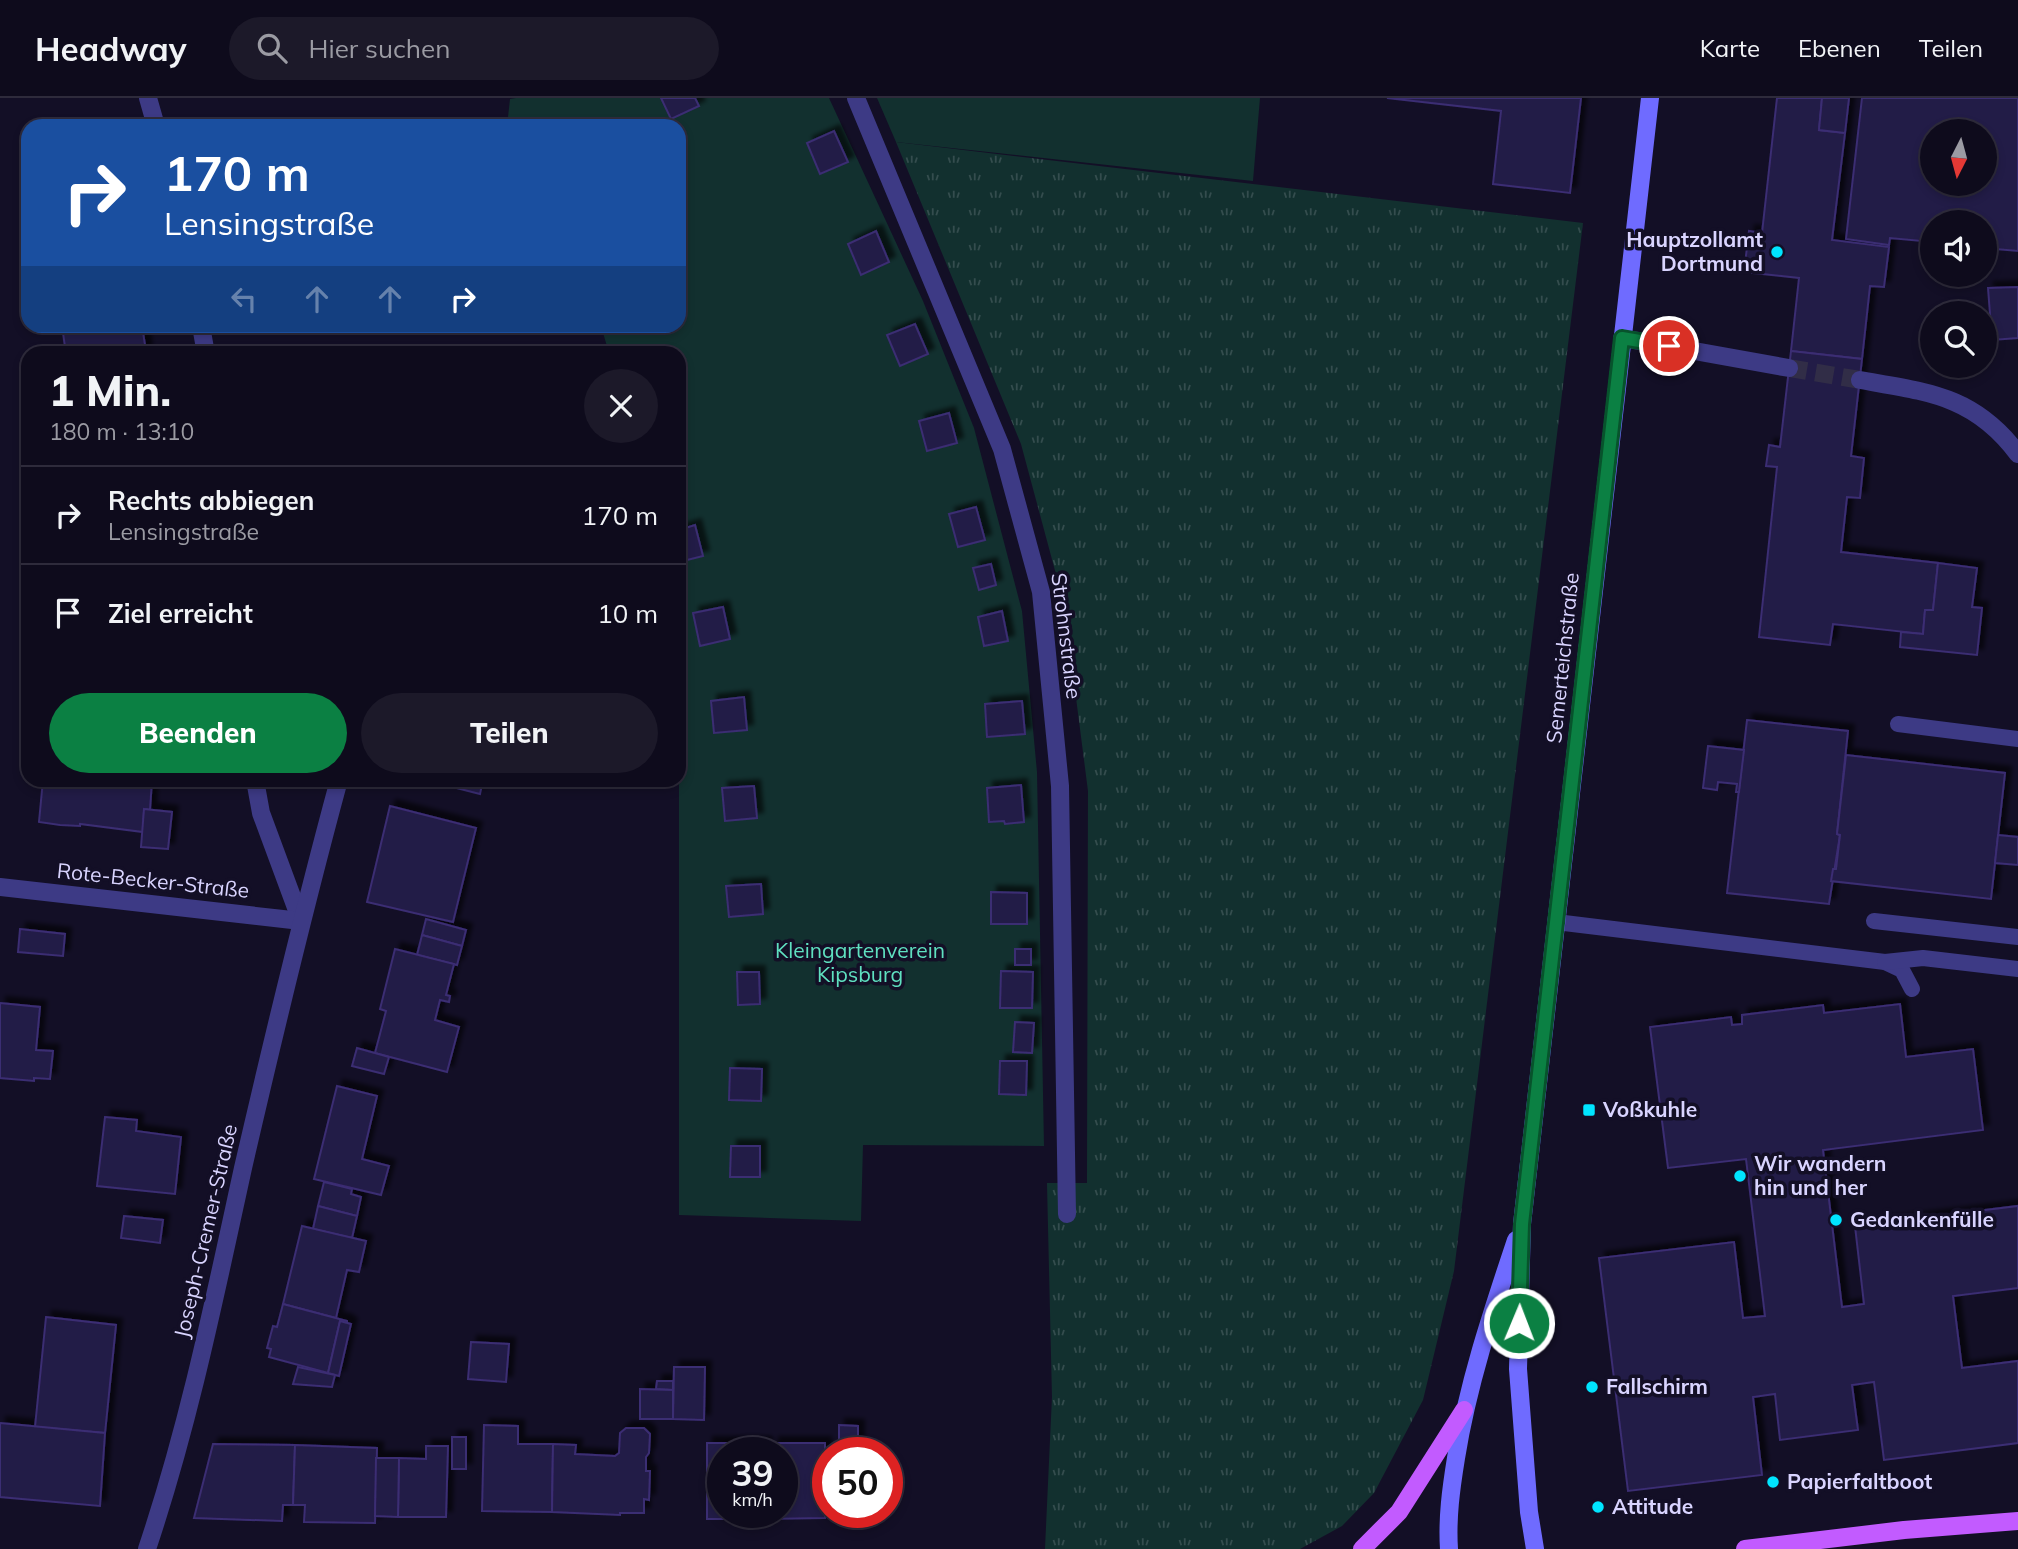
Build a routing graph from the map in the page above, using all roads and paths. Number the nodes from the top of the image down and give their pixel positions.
1 (148, 98) edge
2 (856, 98) edge
3 (1650, 98) edge
4 (154, 119) edge
5 (1622, 338) junction
6 (1789, 368) tunnel mouth
7 (1860, 380) tunnel mouth
8 (2018, 454) edge
9 (1898, 724) dead end
10 (2018, 739) edge
11 (256, 787) edge
12 (337, 787) edge
13 (0, 887) edge
14 (301, 921) junction
15 (1874, 921) dead end
16 (1556, 922) junction
17 (2018, 937) edge
18 (1885, 962) junction
19 (2018, 969) edge
20 (1912, 989) dead end
21 (1067, 1213) dead end
22 (1522, 1224) junction
23 (1464, 1410) junction
24 (2018, 1521) edge
25 (147, 1549) edge
26 (1362, 1549) edge
27 (1449, 1549) edge
28 (1535, 1549) edge
29 (1745, 1549) edge

1 - 4 street
2 - 21 street, Strohnstraße
3 - 5 main road, Semerteichstraße
5 - 6 street
5 - 16 main road, Semerteichstraße
7 - 8 street
9 - 10 lane
11 - 14 street
12 - 14 street, Joseph-Cremer-Straße
13 - 14 street, Rote-Becker-Straße
14 - 25 street, Joseph-Cremer-Straße
15 - 17 lane
16 - 18 lane
16 - 22 main road, Semerteichstraße
18 - 19 lane
18 - 20 lane
22 - 23 main road, Semerteichstraße
22 - 28 main road, Semerteichstraße
23 - 26 main road
23 - 27 main road, Semerteichstraße
24 - 29 main road

